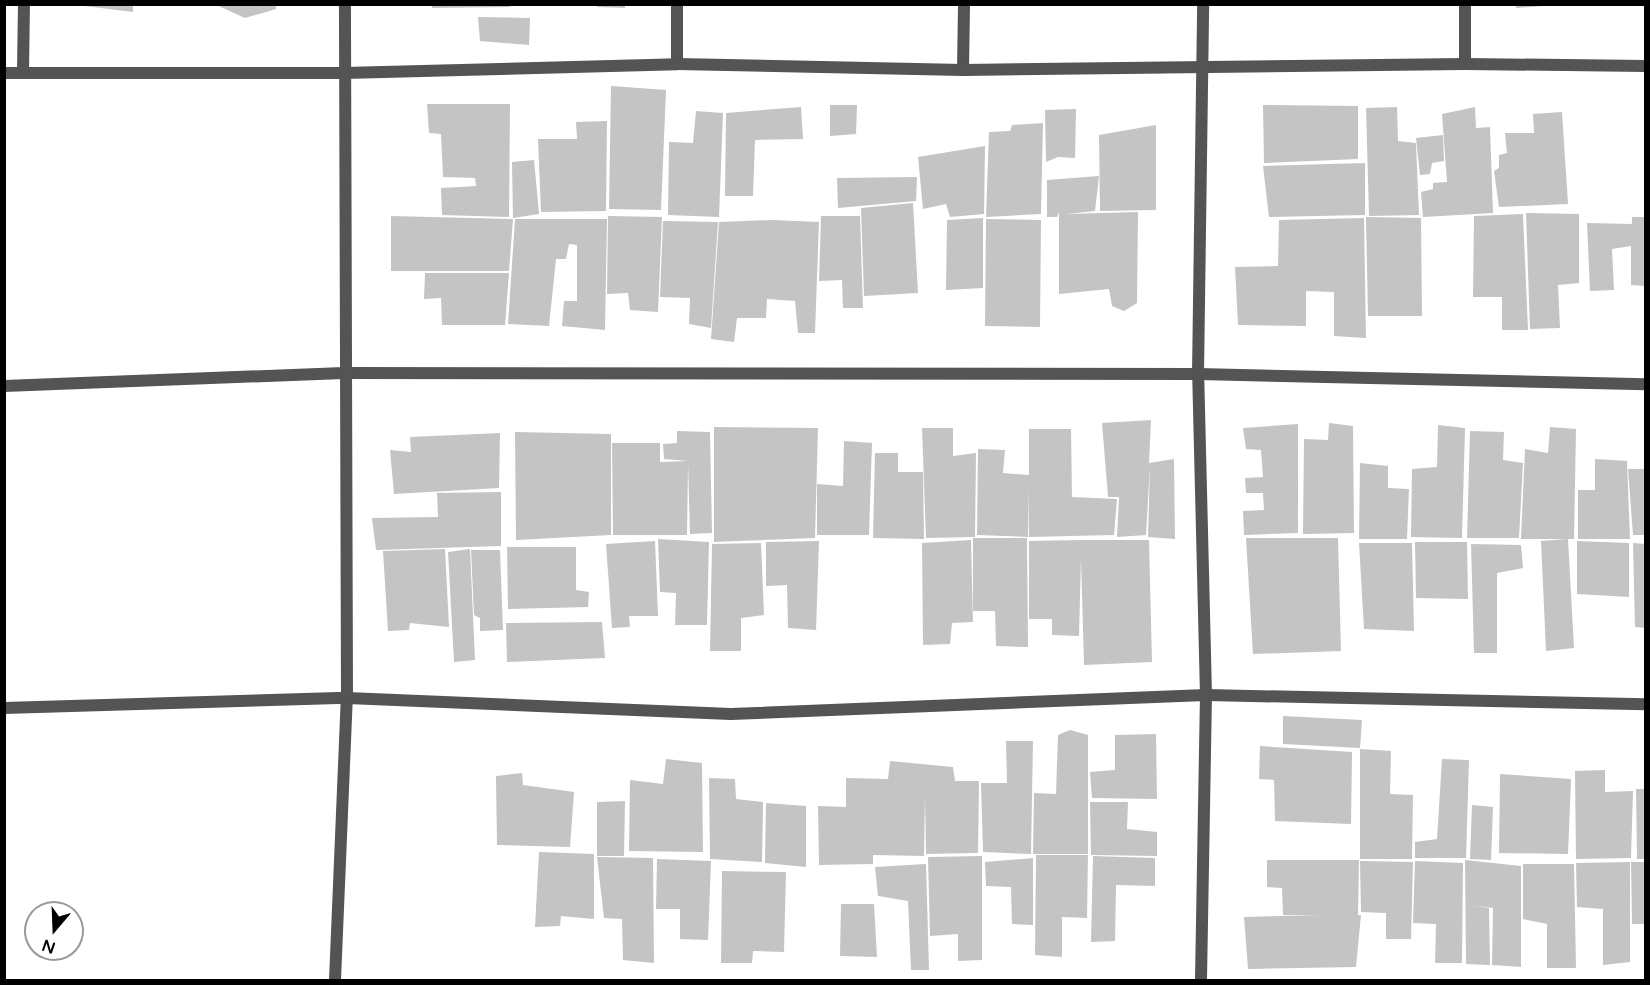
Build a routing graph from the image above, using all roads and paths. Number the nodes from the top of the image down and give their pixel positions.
1 (24, 4) edge
2 (345, 4) edge
3 (677, 4) edge
4 (964, 4) edge
5 (1203, 4) edge
6 (1465, 4) edge
7 (677, 64) junction
8 (1465, 64) junction
9 (1202, 66) junction
10 (1646, 66) edge
11 (963, 70) junction
12 (4, 73) edge
13 (23, 73) junction
14 (344, 73) junction
15 (344, 373) junction
16 (1198, 374) junction
17 (1646, 384) edge
18 (4, 386) edge
19 (1206, 695) junction
20 (347, 698) junction
21 (1646, 704) edge
22 (4, 708) edge
23 (335, 981) edge
24 (1201, 981) edge

1 - 13 street
2 - 14 street
3 - 7 street
4 - 11 street
5 - 9 street
6 - 8 street
7 - 11 street
7 - 14 street
8 - 9 street
8 - 10 street
9 - 11 street
9 - 16 street
12 - 13 street
13 - 14 street
14 - 15 street
15 - 16 street
15 - 18 street
15 - 20 street
16 - 17 street
16 - 19 street
19 - 20 street
19 - 21 street
19 - 24 street
20 - 22 street
20 - 23 street

